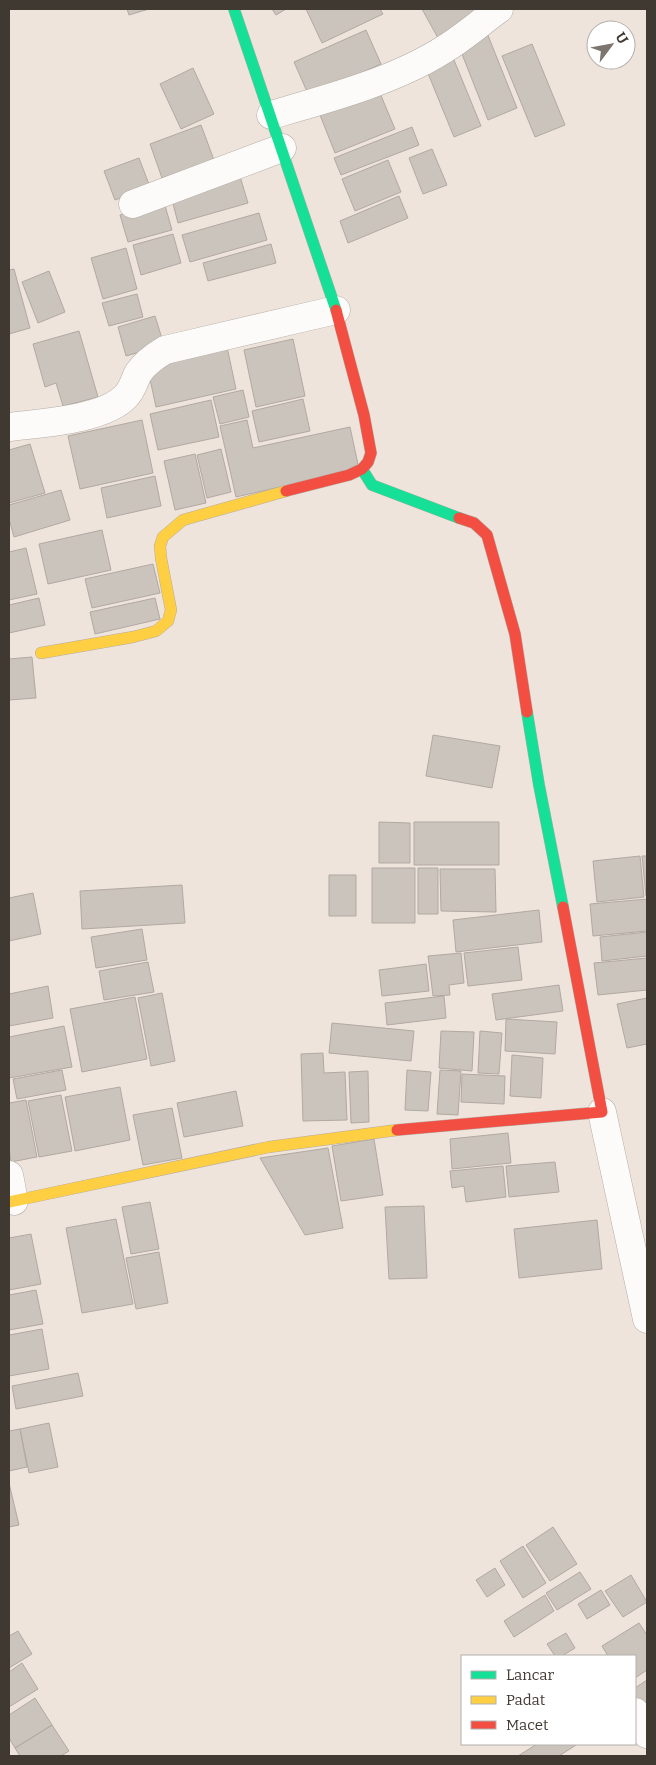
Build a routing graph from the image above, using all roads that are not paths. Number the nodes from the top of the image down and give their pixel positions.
1 (234, 9) edge
2 (499, 9) edge
3 (271, 115) junction
4 (282, 148) junction
5 (133, 204) dead end
6 (336, 310) junction
7 (9, 427) edge
8 (362, 469) junction
9 (41, 652) dead end
10 (602, 1112) junction
11 (11, 1193) edge
12 (647, 1319) edge
13 (636, 1714) edge
14 (647, 1734) edge

1 - 3 street
2 - 3 street
3 - 4 street
4 - 5 street
4 - 6 street
6 - 7 street
6 - 8 street
8 - 9 street
8 - 10 street
10 - 11 street
10 - 12 street
13 - 14 street

